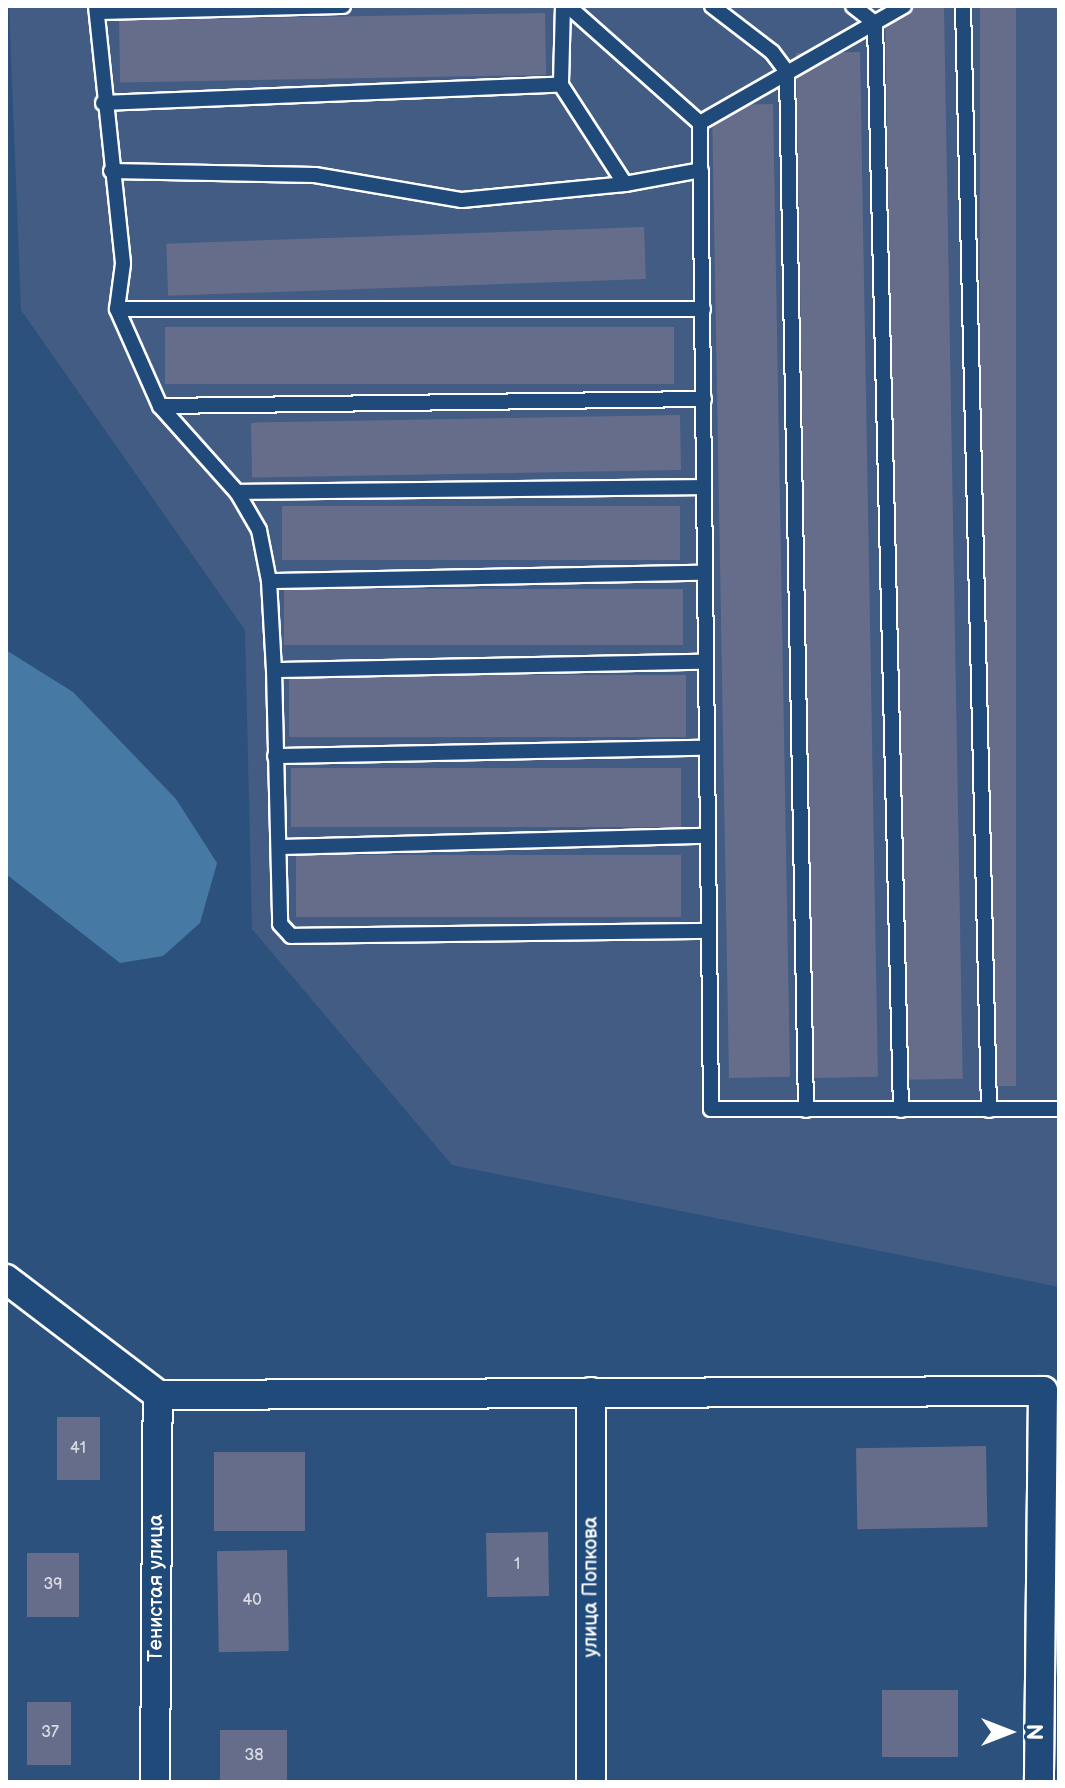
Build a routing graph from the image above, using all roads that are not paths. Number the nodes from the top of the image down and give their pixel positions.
1 (343, 6) edge
2 (566, 6) edge
3 (712, 6) edge
4 (853, 6) edge
5 (904, 6) edge
6 (963, 6) edge
7 (96, 9) edge
8 (875, 23) junction
9 (787, 72) junction
10 (561, 85) junction
11 (103, 103) junction
12 (700, 123) junction
13 (701, 170) junction
14 (111, 171) junction
15 (625, 184) junction
16 (117, 309) junction
17 (703, 309) junction
18 (704, 399) junction
19 (160, 406) junction
20 (704, 487) junction
21 (237, 492) junction
22 (705, 573) junction
23 (269, 581) junction
24 (706, 662) junction
25 (274, 670) junction
26 (707, 748) junction
27 (275, 756) junction
28 (708, 836) junction
29 (279, 847) junction
30 (709, 931) junction
31 (1059, 1109) edge
32 (806, 1110) junction
33 (901, 1110) junction
34 (989, 1110) junction
35 (6, 1279) edge
36 (1051, 1391) edge
37 (591, 1392) junction
38 (158, 1395) junction
39 (155, 1782) edge
40 (591, 1782) edge
41 (1039, 1782) edge

1 - 7 lane
2 - 10 lane
2 - 12 lane
3 - 9 lane
4 - 8 lane
5 - 8 lane
6 - 34 lane
7 - 11 lane
8 - 9 lane
8 - 33 lane
9 - 12 lane
9 - 32 lane
10 - 11 lane
10 - 15 lane
11 - 14 lane
12 - 13 lane
13 - 15 lane
13 - 17 lane
14 - 15 lane
14 - 16 lane
16 - 17 lane
16 - 19 lane
17 - 18 lane
18 - 19 lane
18 - 20 lane
19 - 21 lane
20 - 21 lane
20 - 22 lane
21 - 23 lane
22 - 23 lane
22 - 24 lane
23 - 25 lane
24 - 25 lane
24 - 26 lane
25 - 27 lane
26 - 27 lane
26 - 28 lane
27 - 29 lane
28 - 29 lane
28 - 30 lane
29 - 30 lane
30 - 32 lane
31 - 34 lane
32 - 33 lane
33 - 34 lane
35 - 38 street
36 - 37 street
36 - 41 street
37 - 38 street
37 - 40 street, улица Попкова
38 - 39 street, Тенистая улица

